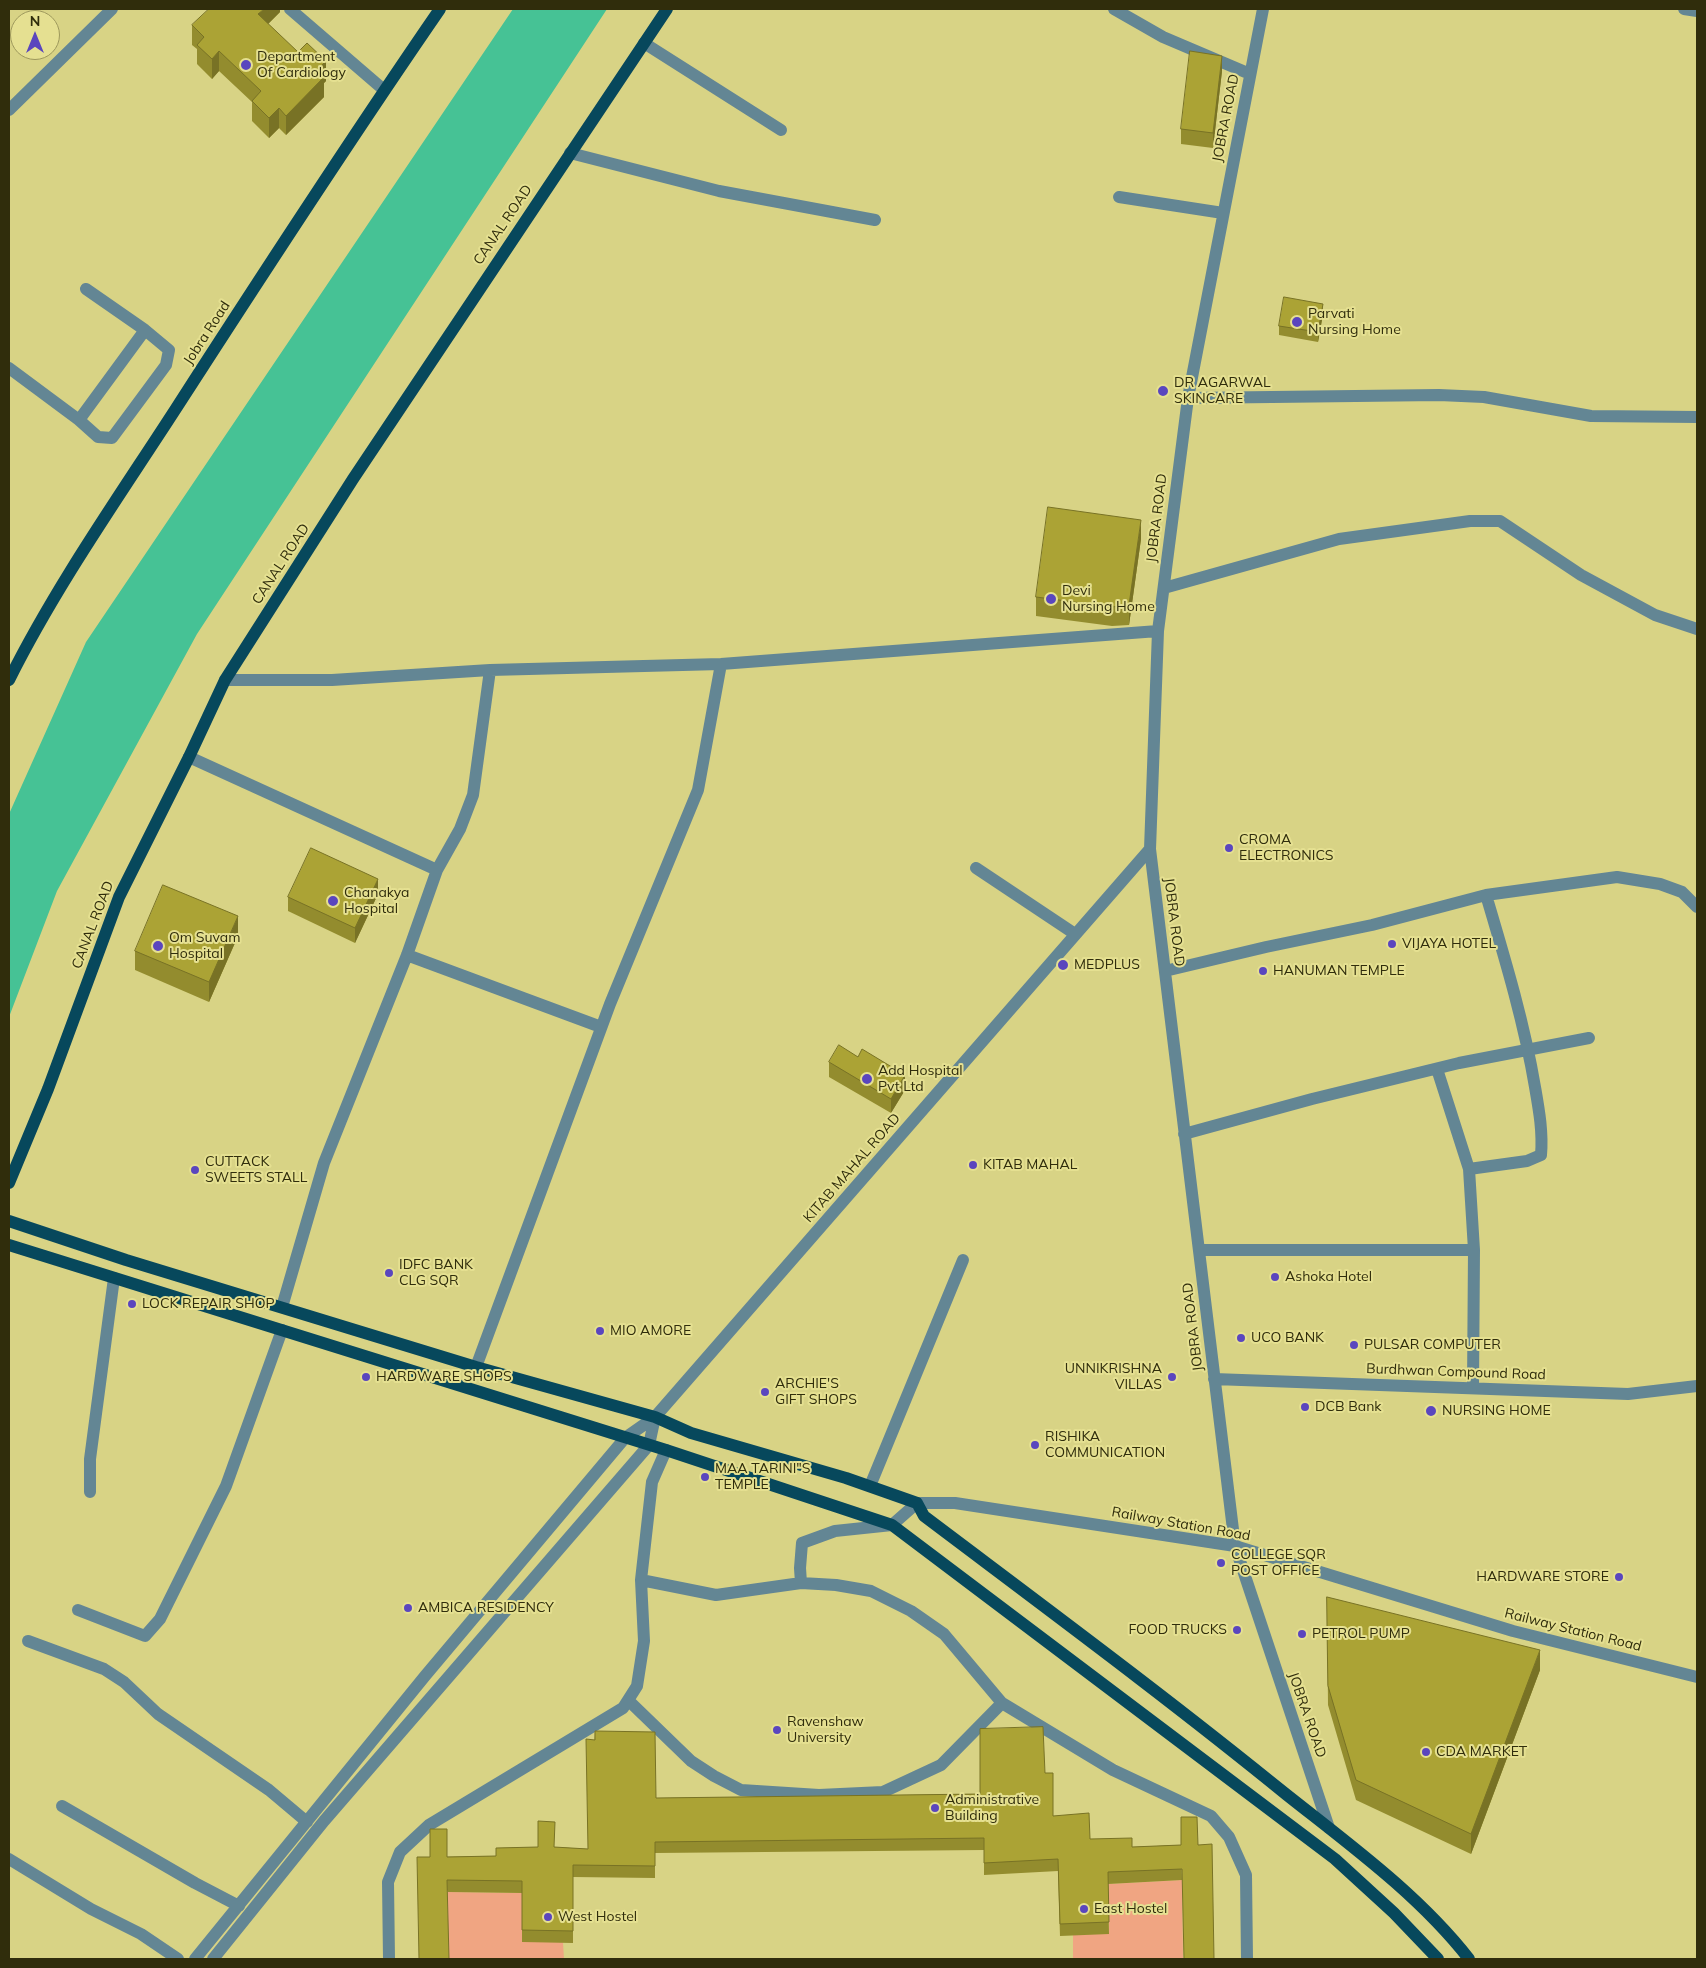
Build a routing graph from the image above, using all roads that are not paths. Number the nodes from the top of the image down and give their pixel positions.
1 (112, 9) edge
2 (290, 9) edge
3 (440, 9) edge
4 (667, 9) edge
5 (1114, 9) edge
6 (1263, 9) edge
7 (1684, 9) edge
8 (1697, 11) edge
9 (644, 43) junction
10 (1250, 74) junction
11 (384, 90) junction
12 (9, 110) edge
13 (781, 130) dead end
14 (570, 153) junction
15 (1119, 196) dead end
16 (1223, 213) junction
17 (875, 220) dead end
18 (86, 289) dead end
19 (145, 330) junction
20 (9, 368) edge
21 (1188, 398) junction
22 (1697, 417) edge
23 (79, 420) junction
24 (1164, 588) junction
25 (1697, 629) edge
26 (1158, 631) junction
27 (721, 664) junction
28 (490, 670) junction
29 (9, 680) edge
30 (225, 680) junction
31 (189, 757) junction
32 (1150, 849) junction
33 (976, 868) dead end
34 (437, 870) junction
35 (1486, 895) junction
36 (1697, 907) edge
37 (1075, 934) junction
38 (407, 955) junction
39 (1165, 971) junction
40 (601, 1027) junction
41 (1589, 1038) dead end
42 (1529, 1050) junction
43 (1437, 1069) junction
44 (1184, 1134) junction
45 (1468, 1169) junction
46 (9, 1183) edge
47 (9, 1221) edge
48 (9, 1245) edge
49 (1199, 1250) junction
50 (1474, 1250) junction
51 (964, 1260) dead end
52 (114, 1278) junction
53 (282, 1308) junction
54 (282, 1330) junction
55 (476, 1367) junction
56 (1214, 1378) junction
57 (1697, 1386) edge
58 (1473, 1388) junction
59 (655, 1417) junction
60 (625, 1438) junction
61 (649, 1445) junction
62 (666, 1450) junction
63 (870, 1486) junction
64 (90, 1492) dead end
65 (917, 1503) junction
66 (892, 1525) junction
67 (1234, 1546) junction
68 (641, 1580) junction
69 (801, 1583) junction
70 (78, 1610) dead end
71 (28, 1641) dead end
72 (1697, 1677) edge
73 (629, 1701) junction
74 (1002, 1704) junction
75 (62, 1806) dead end
76 (307, 1822) junction
77 (1329, 1828) junction
78 (9, 1859) edge
79 (1335, 1859) junction
80 (239, 1906) junction
81 (178, 1959) edge
82 (195, 1959) edge
83 (213, 1959) edge
84 (389, 1959) edge
85 (1247, 1959) edge
86 (1438, 1959) edge
87 (1469, 1959) edge

1 - 12 street
2 - 11 street
3 - 11 main road, Jobra Road
4 - 9 main road, CANAL ROAD
5 - 10 street
6 - 10 street, JOBRA ROAD
7 - 8 street
9 - 13 street
9 - 14 main road, CANAL ROAD
10 - 16 street, JOBRA ROAD
11 - 29 main road, Jobra Road
14 - 17 street
14 - 30 main road, CANAL ROAD
15 - 16 street
16 - 21 street, JOBRA ROAD
18 - 19 street
19 - 23 street
19 - 23 street
20 - 23 street
21 - 22 street
21 - 24 street, JOBRA ROAD
24 - 25 street
24 - 26 street, JOBRA ROAD
26 - 27 street
26 - 32 street, JOBRA ROAD
27 - 28 street
27 - 40 street
28 - 30 street
28 - 34 street
30 - 31 main road, CANAL ROAD
31 - 34 street
31 - 46 main road, CANAL ROAD
32 - 37 street, KITAB MAHAL ROAD
32 - 39 street, JOBRA ROAD
33 - 37 street
34 - 38 street
35 - 36 street
35 - 39 street
35 - 42 street
37 - 59 street, KITAB MAHAL ROAD
38 - 40 street
38 - 53 street
39 - 44 street, JOBRA ROAD
40 - 55 street
41 - 42 street
42 - 43 street
42 - 45 street
43 - 44 street
43 - 45 street
44 - 49 street, JOBRA ROAD
45 - 50 street
47 - 53 main road
48 - 52 main road
49 - 50 street
49 - 56 street, JOBRA ROAD
50 - 58 street
51 - 63 street
52 - 54 main road
52 - 64 street
53 - 55 main road
54 - 60 main road
54 - 70 street
55 - 59 main road
56 - 58 street, Burdhwan Compound Road
56 - 67 street, JOBRA ROAD
57 - 58 street, Burdhwan Compound Road
59 - 60 street
59 - 61 street
59 - 63 main road
60 - 61 main road
60 - 76 street
61 - 62 main road
61 - 83 street
62 - 66 main road
62 - 68 street
63 - 65 main road
65 - 66 street
65 - 67 street, Railway Station Road
65 - 77 main road
66 - 69 street
66 - 79 main road
67 - 72 street, Railway Station Road
67 - 77 street, JOBRA ROAD
68 - 69 street
68 - 73 street
69 - 74 street
71 - 76 street
73 - 74 street
73 - 84 street
74 - 85 street
75 - 80 street
76 - 80 street
77 - 79 main road
77 - 87 main road
78 - 81 street
79 - 86 main road
80 - 82 street

